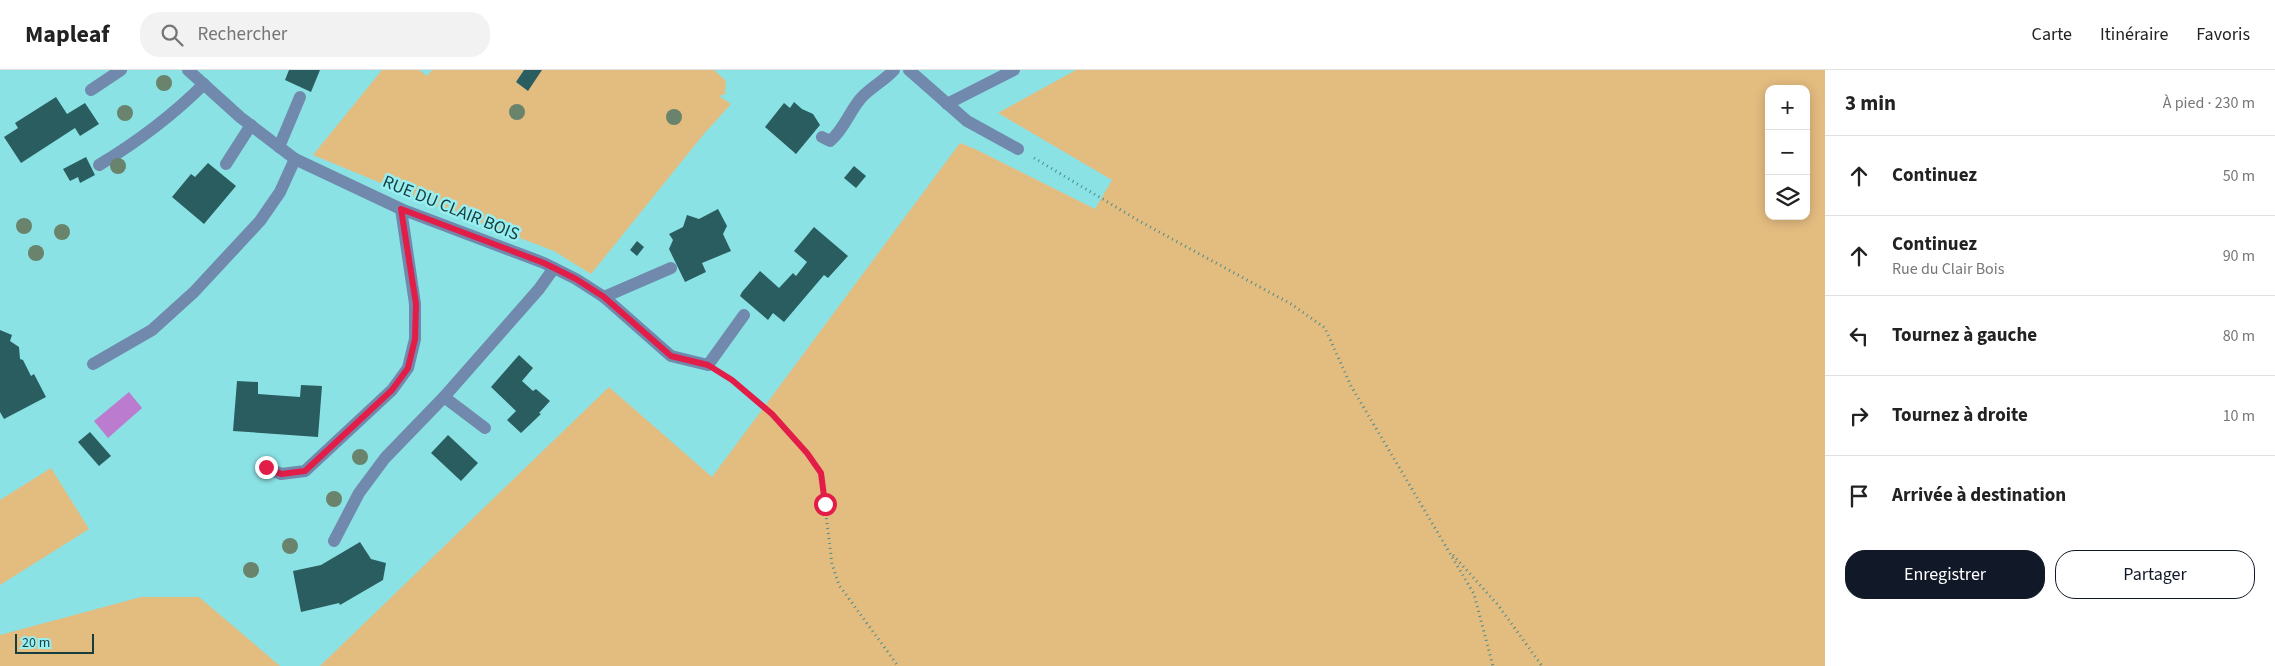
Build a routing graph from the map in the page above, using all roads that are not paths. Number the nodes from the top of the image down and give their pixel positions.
1 (121, 70) edge
2 (188, 70) edge
3 (894, 70) edge
4 (909, 70) edge
5 (1011, 71) edge
6 (204, 84) junction
7 (91, 90) dead end
8 (300, 97) dead end
9 (947, 104) junction
10 (251, 125) junction
11 (822, 137) dead end
12 (279, 147) junction
13 (1018, 150) road end
14 (295, 159) junction
15 (226, 164) dead end
16 (99, 165) dead end
17 (401, 209) junction
18 (554, 268) junction
19 (671, 268) dead end
20 (604, 297) junction
21 (744, 315) dead end
22 (93, 364) dead end
23 (444, 397) junction
24 (485, 428) dead end
25 (266, 467) dead end
26 (334, 541) dead end

1 - 7 street
2 - 6 street, RUE DU CLAIR BOIS
3 - 11 street
4 - 9 street
5 - 9 street
6 - 10 street, RUE DU CLAIR BOIS
6 - 16 street
8 - 12 street
9 - 13 street
10 - 12 street, RUE DU CLAIR BOIS
10 - 15 street
12 - 14 street, RUE DU CLAIR BOIS
14 - 17 street, RUE DU CLAIR BOIS
14 - 22 street
17 - 18 street, RUE DU CLAIR BOIS
17 - 25 street
18 - 20 street, RUE DU CLAIR BOIS
18 - 23 street
19 - 20 street
20 - 21 street, RUE DU CLAIR BOIS
23 - 24 street
23 - 26 street

